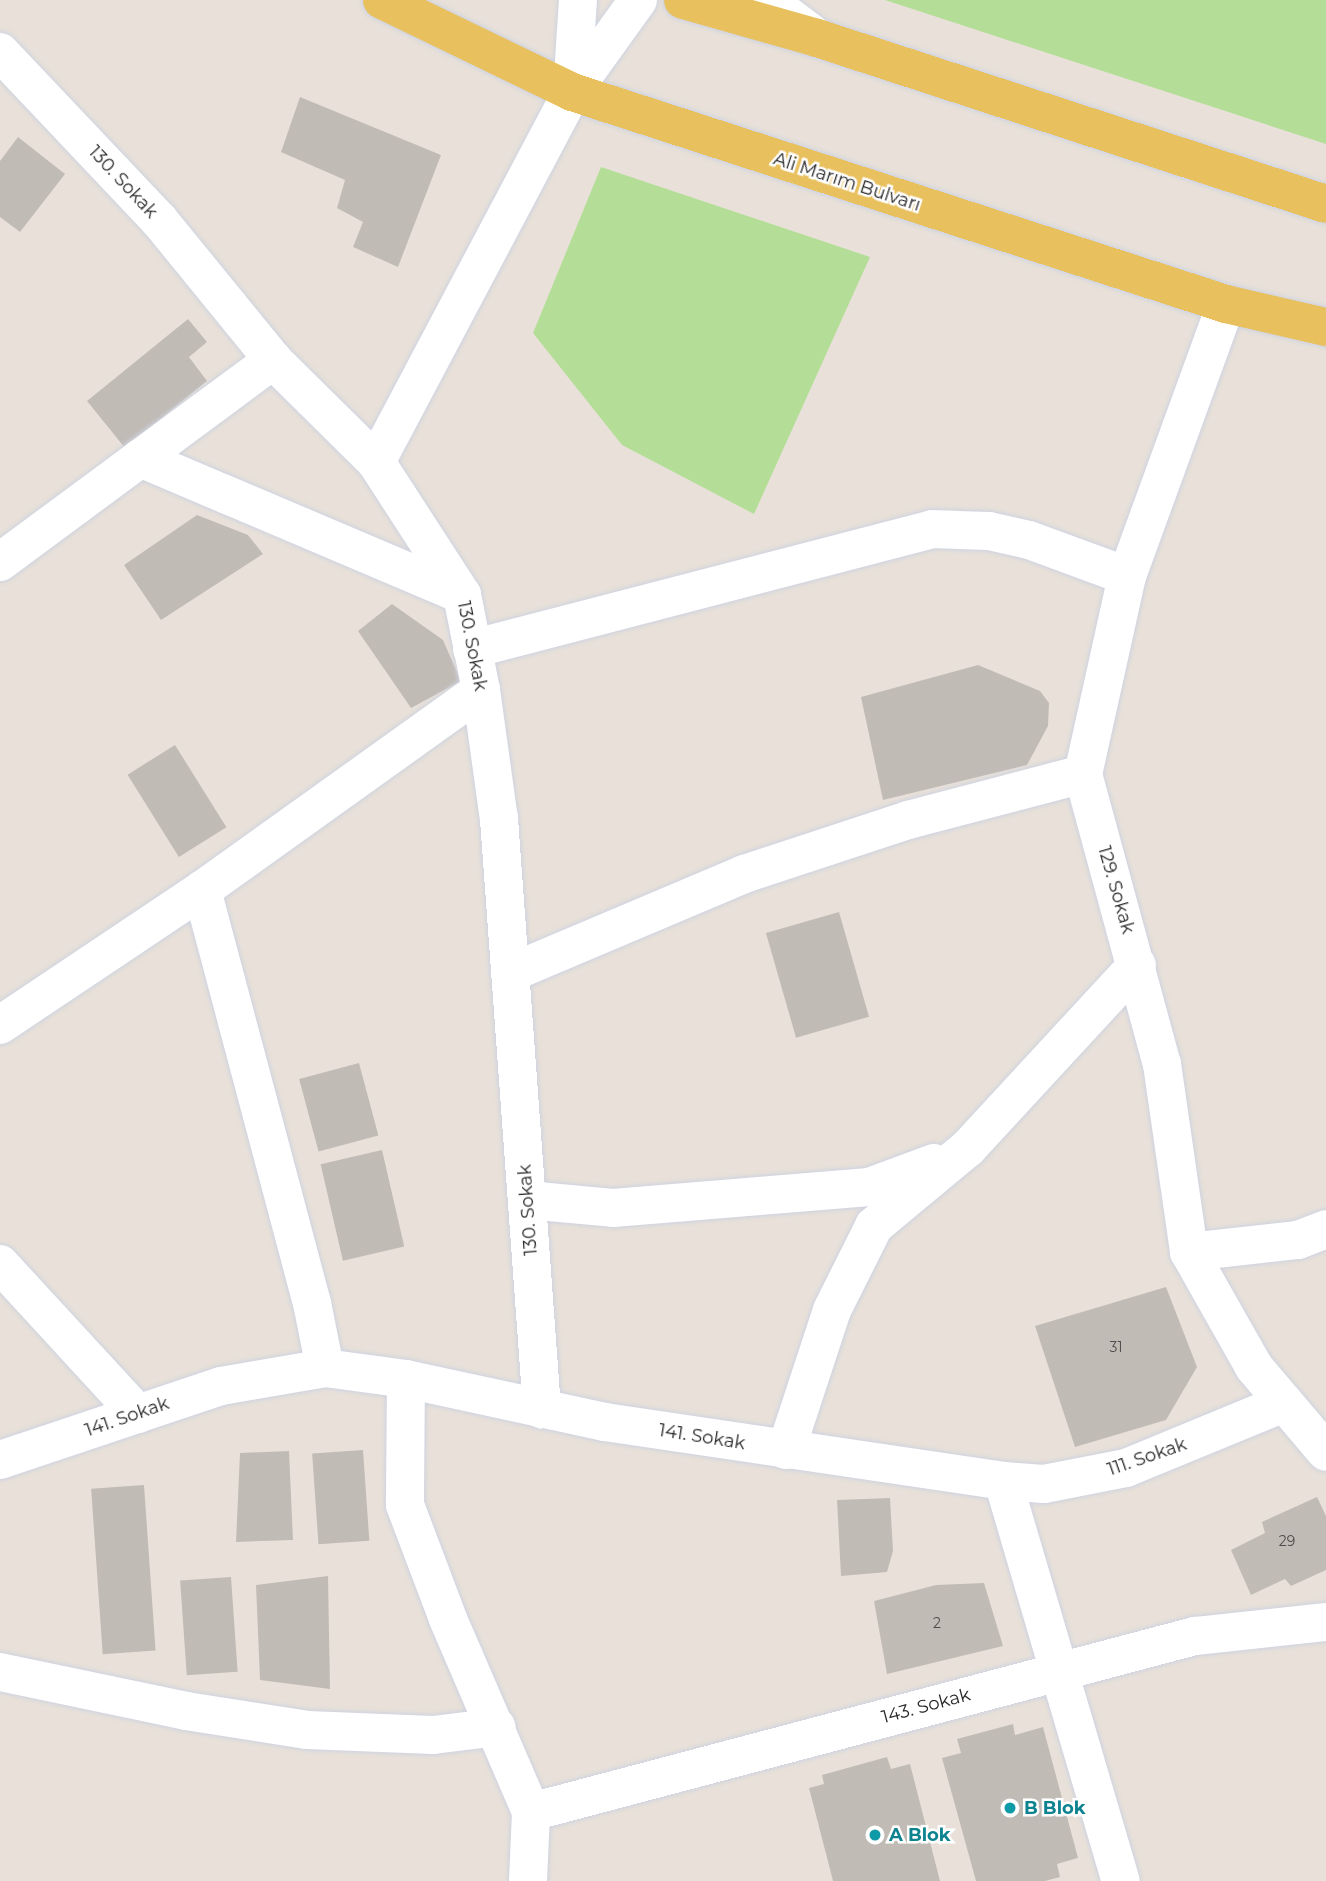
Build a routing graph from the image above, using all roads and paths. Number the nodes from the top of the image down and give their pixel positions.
1 (382, 0) edge
2 (578, 0) edge
3 (638, 0) edge
4 (683, 0) edge
5 (767, 0) edge
6 (817, 38) junction
7 (0, 52) edge
8 (572, 92) junction
9 (1326, 204) edge
10 (1226, 304) junction
11 (1326, 327) edge
12 (273, 360) junction
13 (140, 458) junction
14 (376, 462) junction
15 (0, 562) edge
16 (1127, 576) junction
17 (462, 595) junction
18 (472, 649) junction
19 (481, 690) junction
20 (1083, 774) junction
21 (202, 890) junction
22 (1137, 965) junction
23 (510, 972) junction
24 (0, 1026) edge
25 (968, 1148) junction
26 (527, 1200) junction
27 (1326, 1228) edge
28 (1189, 1252) junction
29 (0, 1264) edge
30 (324, 1368) junction
31 (406, 1379) junction
32 (1284, 1403) junction
33 (542, 1409) junction
34 (138, 1414) junction
35 (786, 1450) junction
36 (1326, 1452) edge
37 (0, 1460) edge
38 (1003, 1481) junction
39 (1326, 1622) edge
40 (1057, 1671) junction
41 (0, 1672) edge
42 (497, 1727) junction
43 (531, 1812) junction
44 (528, 1881) edge
45 (1121, 1881) edge

1 - 8 main road, Ali Marım Bulvarı
2 - 8 street
3 - 8 street
4 - 6 main road
5 - 6 street
6 - 9 main road
7 - 12 street, 130. Sokak
8 - 10 main road, Ali Marım Bulvarı
8 - 14 street
10 - 11 main road, Ali Marım Bulvarı
10 - 16 street, 129. Sokak
12 - 13 street
12 - 14 street, 130. Sokak
13 - 15 street
13 - 17 street
14 - 17 street, 130. Sokak
16 - 18 street
16 - 20 street, 129. Sokak
17 - 18 street, 130. Sokak
18 - 19 street, 130. Sokak
19 - 21 street
19 - 23 street, 130. Sokak
20 - 22 street, 129. Sokak
20 - 23 street
21 - 24 street
21 - 30 street
22 - 25 street
22 - 28 street, 129. Sokak
23 - 26 street, 130. Sokak
25 - 26 street
25 - 35 street
26 - 33 street, 130. Sokak
27 - 28 street
28 - 32 street, 129. Sokak
29 - 34 street
30 - 31 street, 141. Sokak
30 - 34 street, 141. Sokak
31 - 33 street, 141. Sokak
31 - 42 street
32 - 36 street, 129. Sokak
32 - 38 street, 111. Sokak
33 - 35 street, 141. Sokak
34 - 37 street, 141. Sokak
35 - 38 street, 141. Sokak
38 - 40 street
39 - 40 street, 143. Sokak
40 - 43 street, 143. Sokak
40 - 45 street
41 - 42 street
42 - 43 street
43 - 44 street

